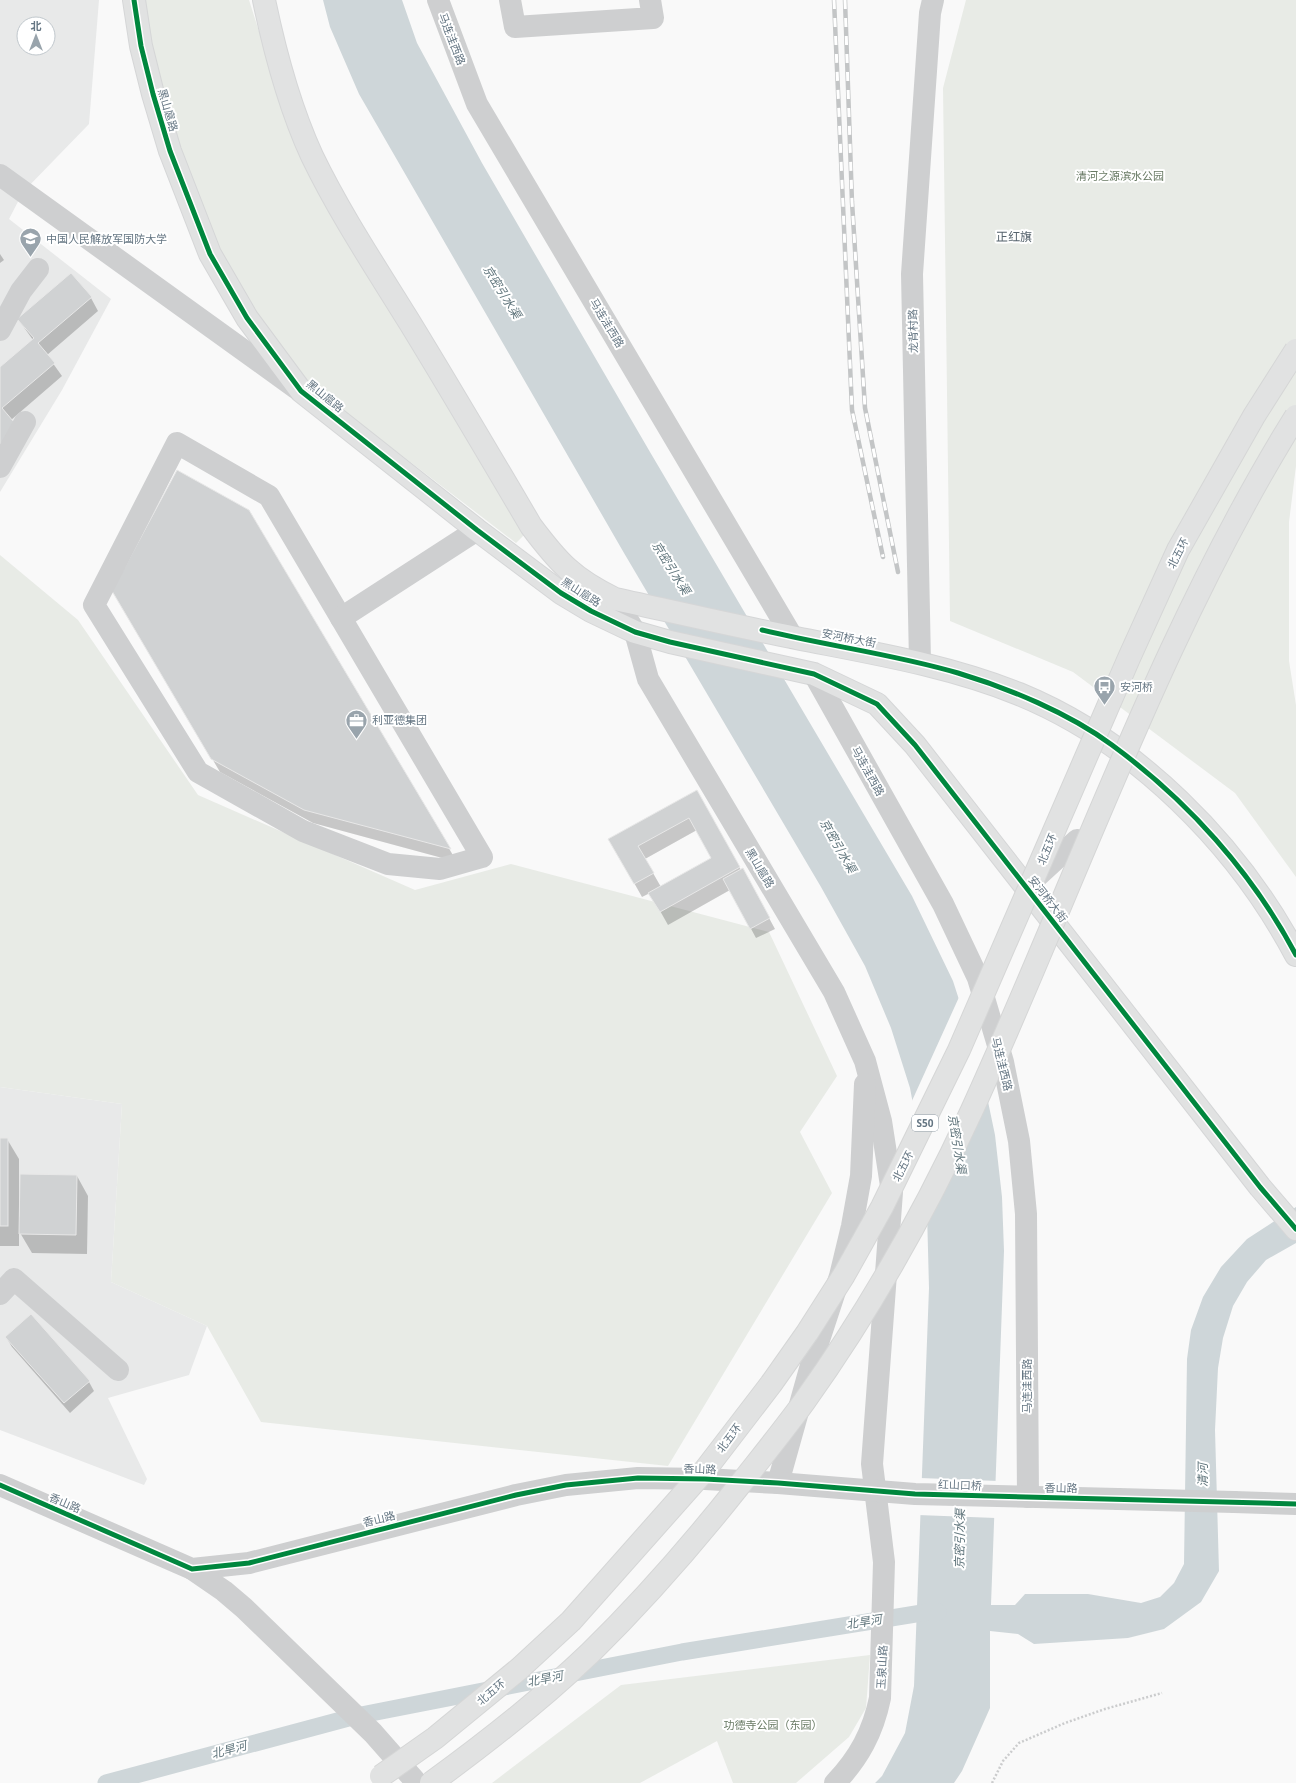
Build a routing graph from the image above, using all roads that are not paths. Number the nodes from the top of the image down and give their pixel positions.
1 (134, 0) edge
2 (264, 0) edge
3 (438, 0) edge
4 (510, 0) edge
5 (650, 0) edge
6 (933, 0) edge
7 (0, 175) edge
8 (38, 269) dead end
9 (0, 330) edge
10 (1296, 350) edge
11 (301, 392) junction
12 (1296, 416) edge
13 (25, 422) dead end
14 (0, 467) edge
15 (477, 530) junction
16 (614, 599) junction
17 (341, 618) junction
18 (762, 630) joint
19 (635, 632) junction
20 (793, 638) junction
21 (920, 662) junction
22 (787, 667) joint
23 (814, 674) junction
24 (1077, 840) dead end
25 (1026, 887) junction
26 (1296, 955) edge
27 (865, 1061) junction
28 (1296, 1229) edge
29 (0, 1294) edge
30 (118, 1370) dead end
31 (778, 1483) junction
32 (0, 1485) edge
33 (875, 1491) junction
34 (1004, 1496) joint
35 (1028, 1497) junction
36 (1296, 1504) edge
37 (192, 1569) junction
38 (381, 1776) dead end
39 (417, 1783) edge
40 (431, 1783) edge
41 (834, 1783) edge

1 - 11 main road, 黑山扈路
2 - 16 main road, 黑山扈路
3 - 20 street, 马连洼西路
4 - 5 street
6 - 21 street, 龙背村路
7 - 11 street
8 - 9 street
10 - 38 main road, 北五环 / S50, bridge
11 - 15 main road, 黑山扈路
12 - 40 main road, bridge
13 - 14 street
15 - 17 street
15 - 19 main road, 黑山扈路
16 - 18 main road, 黑山扈路
16 - 19 street
17 - 17 street
18 - 20 main road, 安河桥大街
19 - 22 main road, 黑山扈路
19 - 27 street, 黑山扈路
20 - 21 main road, 安河桥大街
21 - 26 main road, 安河桥大街
22 - 23 main road, 安河桥大街
23 - 25 main road, 安河桥大街
23 - 35 street, 马连洼西路
24 - 25 street
25 - 28 main road, 安河桥大街
27 - 31 street
27 - 33 street, 黑山扈路
29 - 30 street
31 - 33 street, 香山路
31 - 37 street, 香山路
32 - 37 street, 香山路
33 - 34 street, 红山口桥
33 - 41 street, 玉泉山路
34 - 35 street, 香山路
35 - 36 street, 香山路, bridge
37 - 39 street

